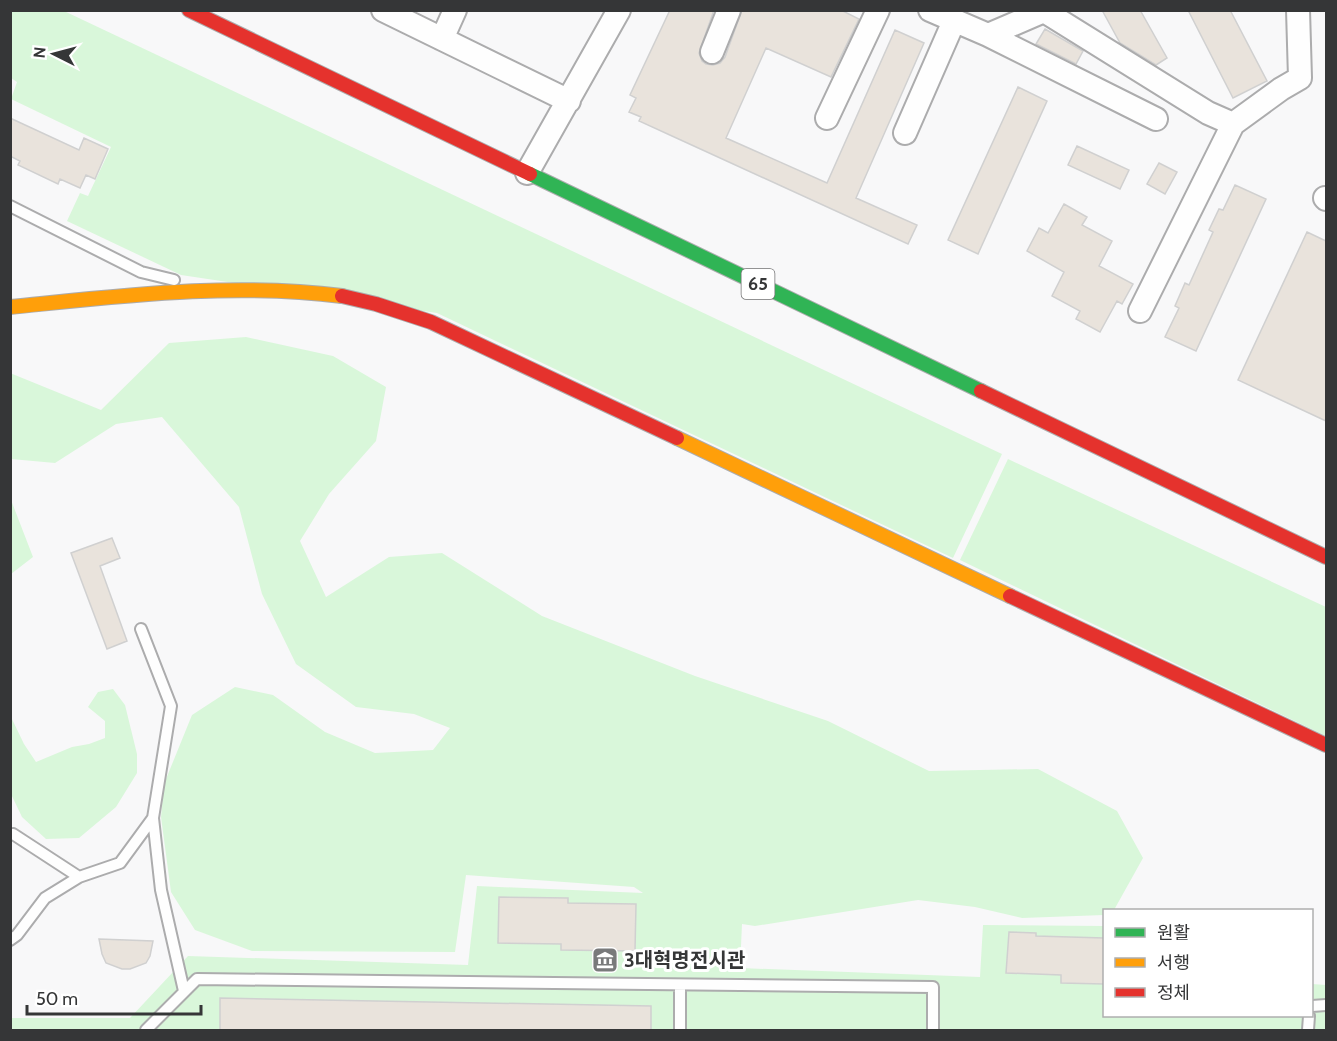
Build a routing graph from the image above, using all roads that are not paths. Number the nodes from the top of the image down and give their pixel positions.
1 (189, 10) edge
2 (383, 10) edge
3 (455, 10) edge
4 (619, 10) edge
5 (729, 10) edge
6 (878, 10) edge
7 (930, 10) edge
8 (1298, 10) edge
9 (954, 21) junction
10 (988, 35) junction
11 (442, 39) junction
12 (712, 52) dead end
13 (569, 101) junction
14 (827, 118) dead end
15 (1156, 119) dead end
16 (1233, 124) junction
17 (905, 133) dead end
18 (527, 173) junction
19 (10, 206) edge
20 (209, 289) junction
21 (10, 307) edge
22 (1140, 311) dead end
23 (1326, 557) edge
24 (141, 629) dead end
25 (1326, 745) edge
26 (153, 819) junction
27 (12, 834) dead end
28 (79, 877) junction
29 (10, 940) edge
30 (680, 986) junction
31 (184, 991) junction
32 (146, 1030) edge
33 (680, 1030) edge
34 (933, 1030) edge

1 - 18 street, 65
2 - 11 street
3 - 11 street
4 - 13 street
5 - 12 street
6 - 14 street
7 - 9 street
8 - 16 street
9 - 10 street
9 - 17 street
10 - 15 street
10 - 16 street
11 - 13 street
13 - 18 street
16 - 22 street
18 - 23 street, 65
19 - 20 lane
20 - 21 street
20 - 25 street
24 - 26 lane
26 - 28 lane
26 - 31 lane
27 - 28 lane
28 - 29 lane
30 - 31 lane
30 - 33 lane
30 - 34 lane
31 - 32 lane

